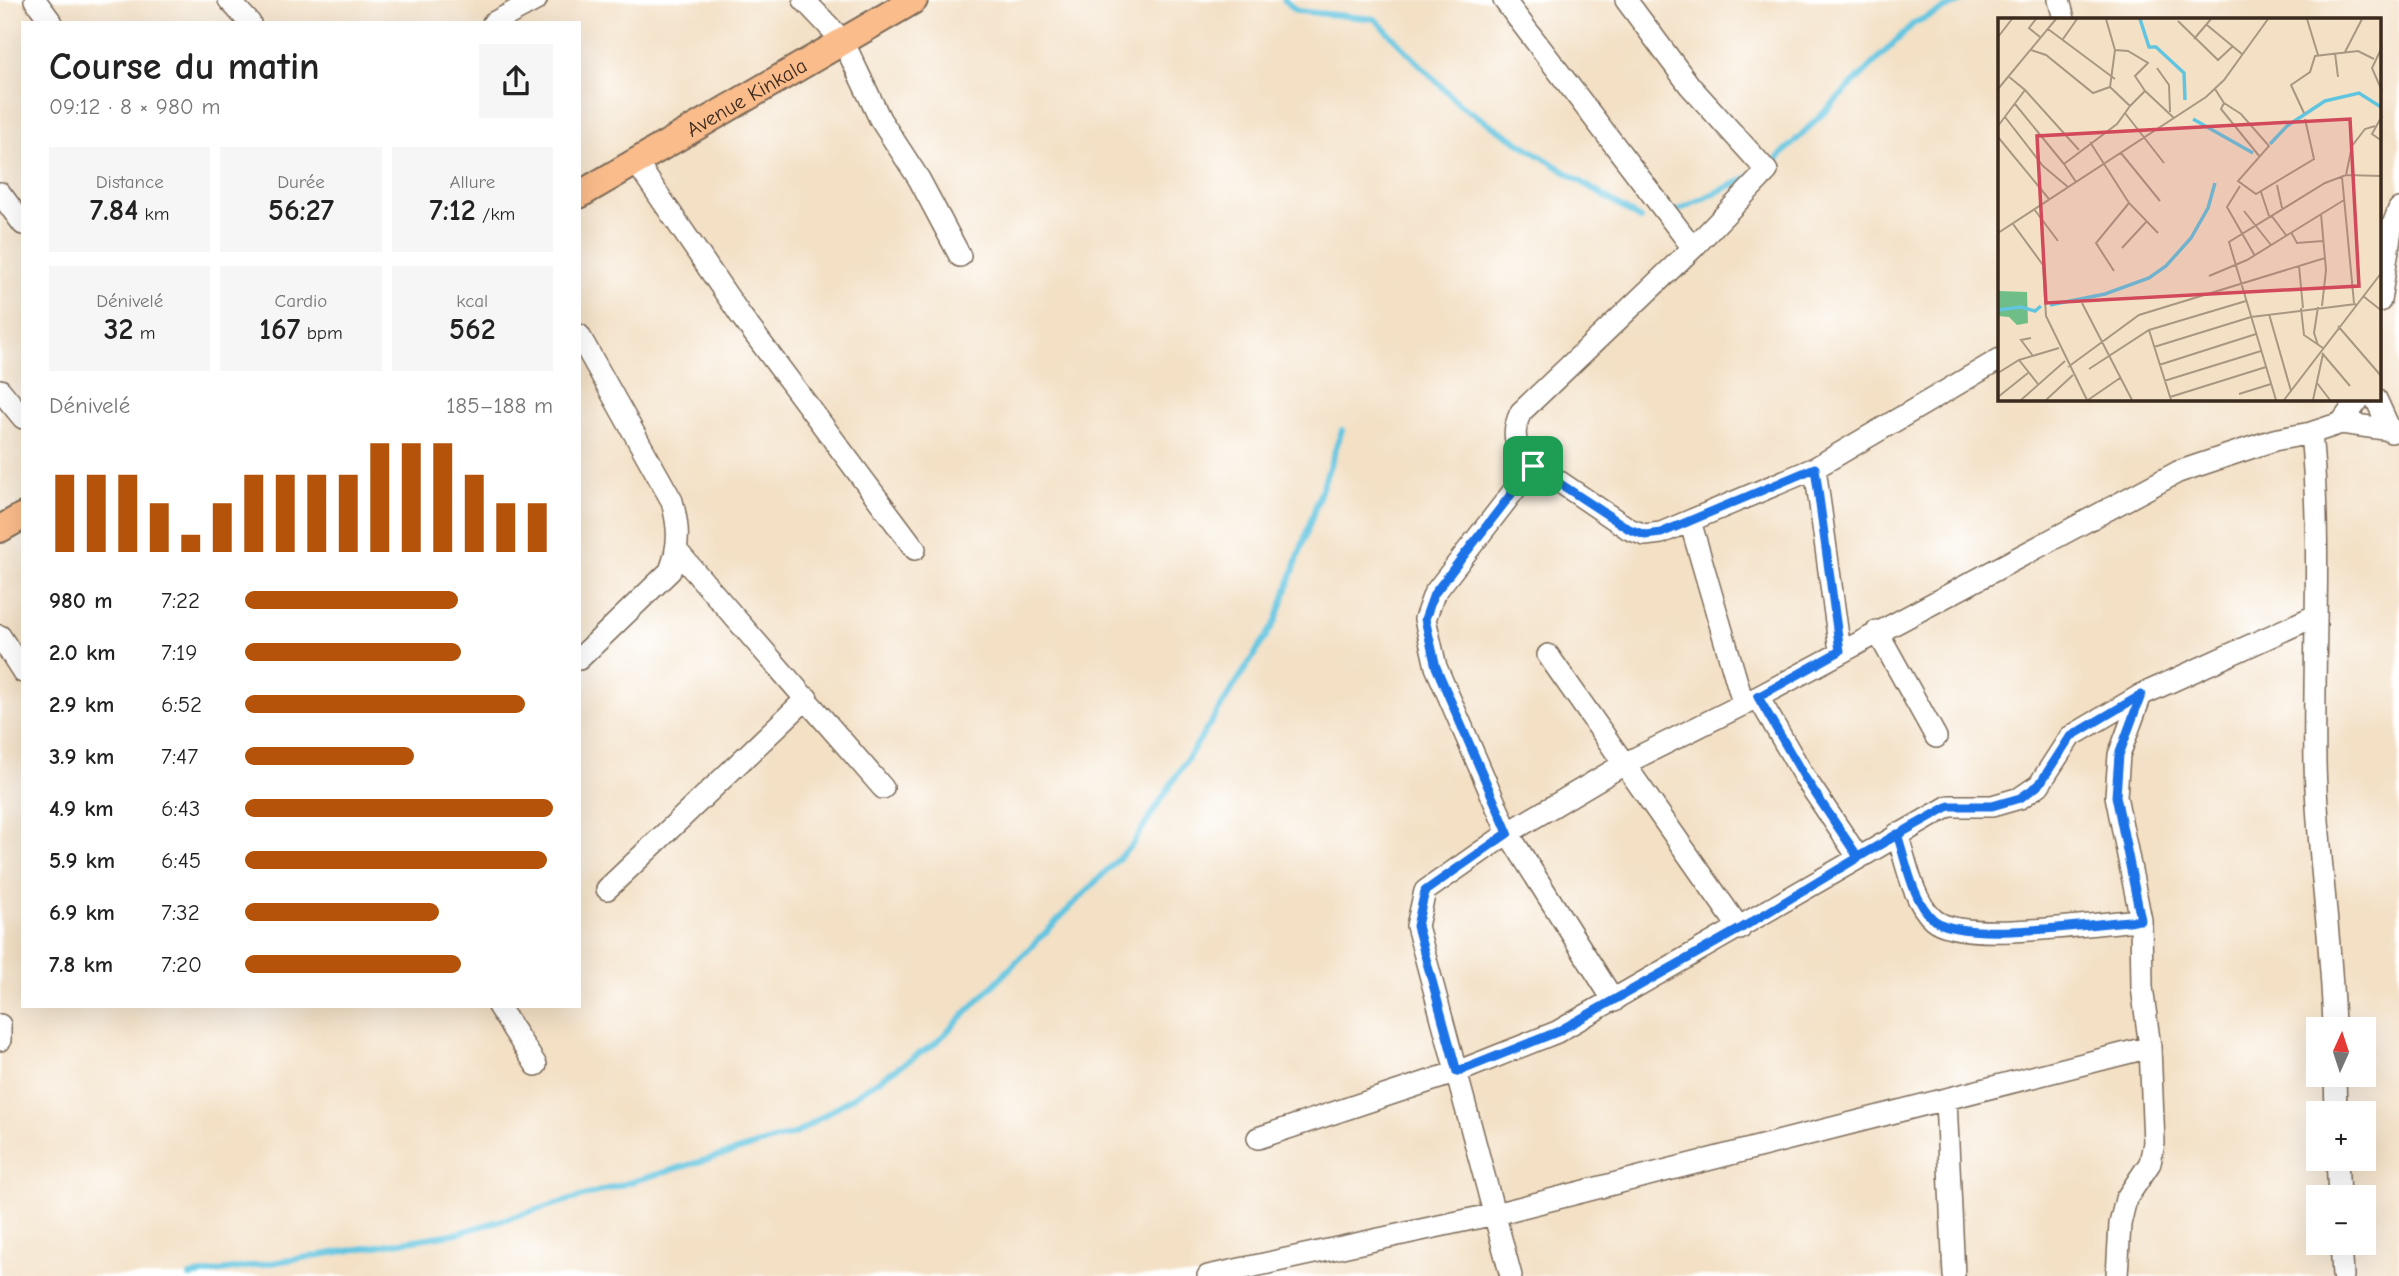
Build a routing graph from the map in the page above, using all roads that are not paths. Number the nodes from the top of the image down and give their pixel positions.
1 (36, 0) edge
2 (229, 0) edge
3 (536, 0) edge
4 (804, 0) edge
5 (914, 0) edge
6 (1504, 0) edge
7 (1626, 0) edge
8 (2059, 0) edge
9 (2064, 18) edge
10 (51, 21) edge
11 (248, 21) edge
12 (497, 21) edge
13 (843, 41) junction
14 (636, 162) junction
15 (0, 193) edge
16 (581, 194) edge
17 (2399, 209) edge
18 (21, 221) edge
19 (1693, 248) junction
20 (960, 256) dead end
21 (2382, 288) edge
22 (581, 339) edge
23 (1998, 360) edge
24 (0, 390) edge
25 (2358, 401) edge
26 (2377, 401) edge
27 (21, 416) edge
28 (2341, 423) junction
29 (2395, 432) edge
30 (2311, 433) junction
31 (1533, 466) junction
32 (1815, 468) junction
33 (21, 517) edge
34 (1690, 520) junction
35 (0, 529) edge
36 (915, 549) dead end
37 (677, 551) junction
38 (2315, 615) junction
39 (1877, 631) junction
40 (0, 636) edge
41 (1840, 651) junction
42 (1548, 656) dead end
43 (581, 657) edge
44 (21, 669) edge
45 (2141, 695) junction
46 (807, 698) junction
47 (1750, 700) junction
48 (1936, 737) dead end
49 (1626, 763) junction
50 (883, 788) dead end
51 (1508, 833) junction
52 (1897, 834) junction
53 (1858, 857) junction
54 (607, 889) dead end
55 (2141, 920) junction
56 (1740, 929) junction
57 (1614, 1001) junction
58 (499, 1008) edge
59 (2333, 1017) edge
60 (0, 1025) edge
61 (0, 1040) edge
62 (2150, 1047) junction
63 (536, 1065) dead end
64 (1457, 1072) junction
65 (1946, 1100) junction
66 (1258, 1138) dead end
67 (1494, 1214) junction
68 (2342, 1255) edge
69 (1208, 1276) edge
70 (1511, 1276) edge
71 (1954, 1276) edge
72 (2117, 1276) edge
73 (2343, 1276) edge

1 - 10 street
2 - 11 street
3 - 12 street
4 - 13 street
5 - 13 main road, Avenue Kinkala
6 - 19 street
7 - 19 street
8 - 9 street
13 - 14 main road, Avenue Kinkala
13 - 20 street
14 - 16 main road, Avenue Kinkala
14 - 36 street
15 - 18 street
17 - 21 street
19 - 31 street
22 - 37 street
23 - 32 street
24 - 27 street
25 - 28 street
26 - 29 street
28 - 29 street
28 - 30 street
30 - 38 street
30 - 39 street
31 - 34 street
31 - 51 street
32 - 34 street
32 - 41 street
33 - 35 main road
34 - 47 street
37 - 43 street
37 - 46 street
38 - 45 street
38 - 59 street
39 - 41 street
39 - 48 street
40 - 44 street
41 - 47 street
42 - 49 street
45 - 52 street
45 - 55 street
46 - 50 street
46 - 54 street
47 - 49 street
47 - 53 street
49 - 51 street
49 - 56 street
51 - 57 street
51 - 64 street
52 - 53 street
52 - 55 street
53 - 56 street
55 - 62 street
56 - 57 street
57 - 64 street
58 - 63 street
60 - 61 street
62 - 65 street
62 - 72 street
64 - 66 street
64 - 67 street
65 - 67 street
65 - 71 street
67 - 69 street
67 - 70 street
68 - 73 street

